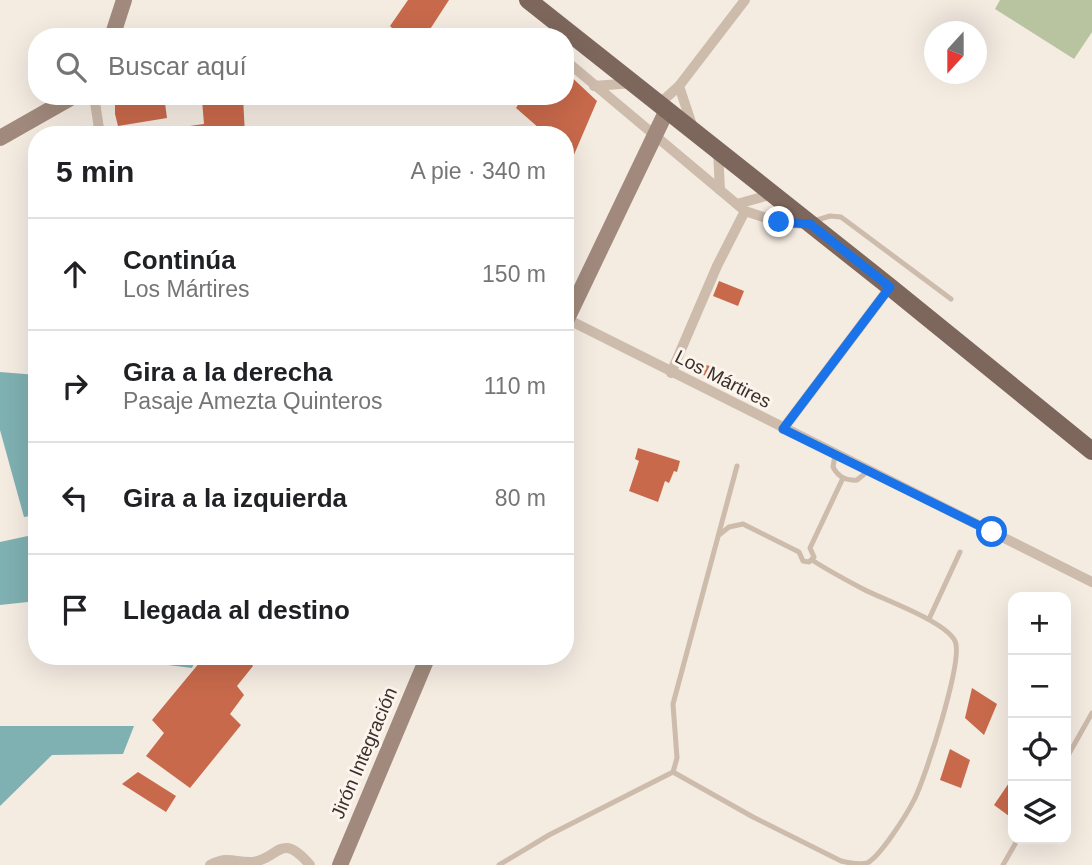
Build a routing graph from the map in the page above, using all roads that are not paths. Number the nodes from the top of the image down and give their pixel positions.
1 (124, 0) edge
2 (528, 0) edge
3 (745, 0) edge
4 (115, 28) edge
5 (555, 28) edge
6 (574, 42) edge
7 (574, 68) edge
8 (633, 83) junction
9 (594, 86) junction
10 (680, 86) junction
11 (58, 105) edge
12 (95, 105) edge
13 (663, 107) junction
14 (99, 126) edge
15 (694, 131) junction
16 (655, 136) junction
17 (0, 138) edge
18 (718, 150) junction
19 (720, 190) junction
20 (773, 194) junction
21 (741, 207) junction
22 (810, 224) junction
23 (890, 287) junction
24 (951, 299) dead end
25 (574, 303) edge
26 (574, 324) edge
27 (670, 373) junction
28 (783, 429) junction
29 (1092, 451) edge
30 (835, 455) junction
31 (737, 466) dead end
32 (867, 471) junction
33 (843, 478) junction
34 (717, 538) junction
35 (810, 548) junction
36 (799, 552) junction
37 (960, 552) dead end
38 (812, 560) junction
39 (1092, 582) edge
40 (929, 620) junction
41 (424, 665) edge
42 (1092, 713) edge
43 (1071, 750) edge
44 (673, 772) junction
45 (1015, 844) edge
46 (210, 865) edge
47 (310, 865) edge
48 (340, 865) edge
49 (499, 865) edge
50 (1003, 865) edge

1 - 4 street
2 - 5 main road
3 - 10 street
6 - 8 main road
7 - 9 street
8 - 9 street
8 - 13 main road
9 - 16 street
10 - 13 street
10 - 15 street
11 - 17 street
12 - 14 street
13 - 15 main road
13 - 16 street
15 - 18 main road
16 - 19 street
16 - 25 street
18 - 19 street
18 - 20 main road
19 - 21 street
20 - 21 street
20 - 22 main road
21 - 22 street
21 - 27 street
22 - 23 main road
22 - 24 lane
23 - 28 street
23 - 29 main road
26 - 27 street, Los Mártires
27 - 28 street, Los Mártires
28 - 30 street, Los Mártires
30 - 32 street, Los Mártires
30 - 33 lane
31 - 34 lane
32 - 33 lane
32 - 39 street, Los Mártires
33 - 35 lane
34 - 36 lane
34 - 44 lane
35 - 36 lane
35 - 38 lane
36 - 38 lane
37 - 40 lane
38 - 40 lane
40 - 44 lane
41 - 48 street, Jirón Integración
42 - 43 lane
44 - 49 lane
45 - 50 lane
46 - 47 street

